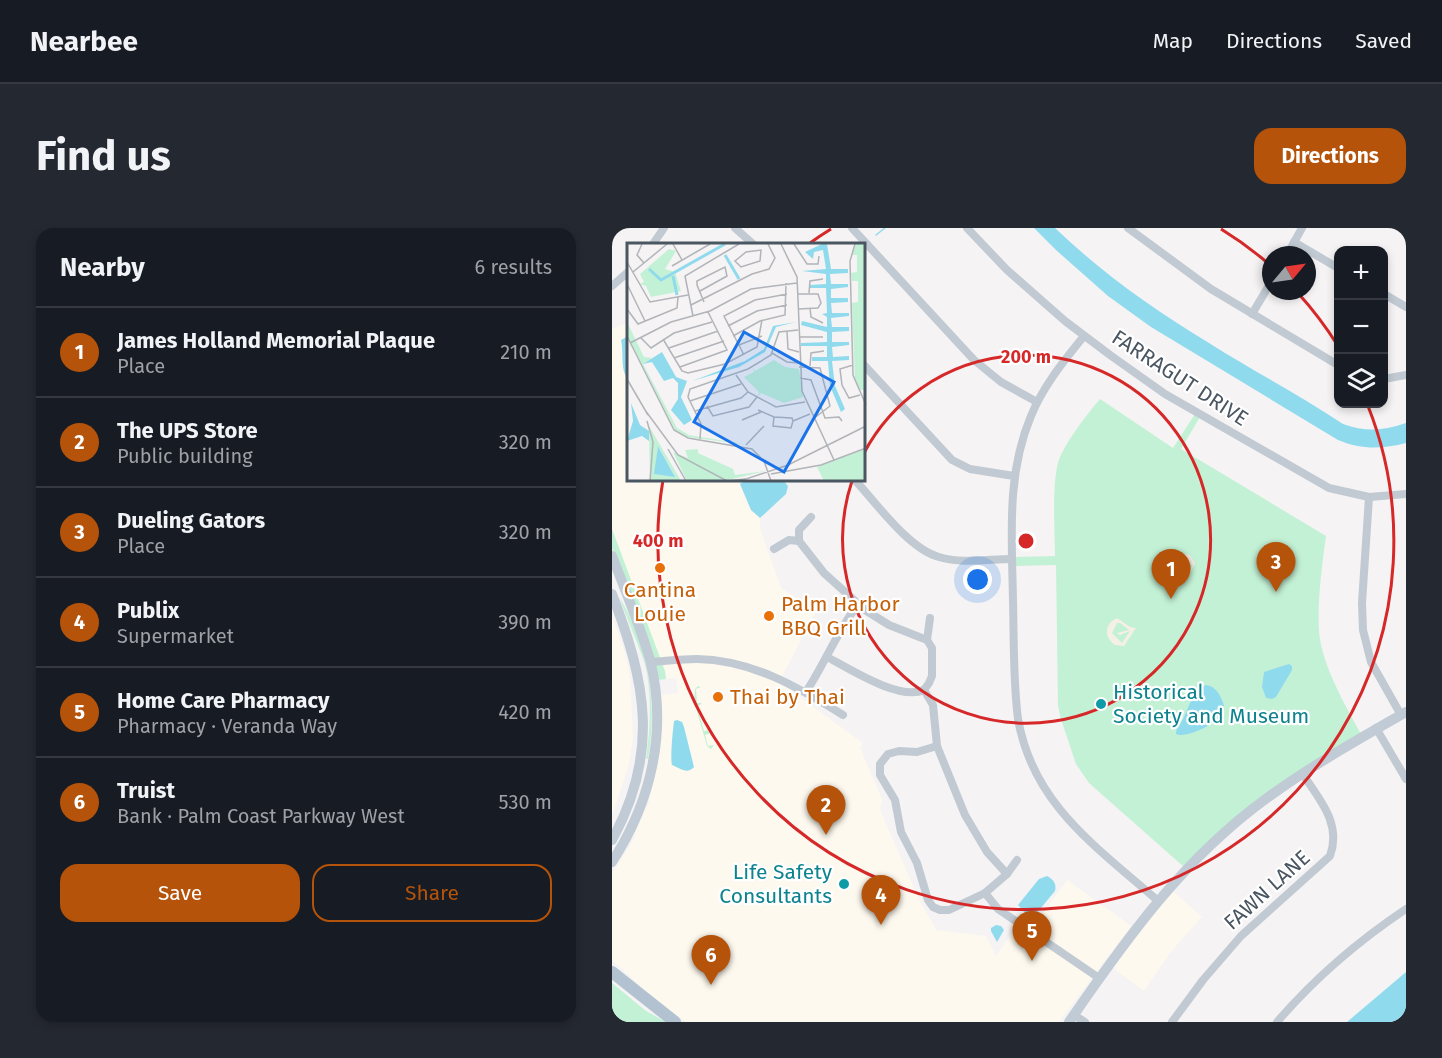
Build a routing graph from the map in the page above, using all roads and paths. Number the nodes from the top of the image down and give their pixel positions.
1 (664, 228) edge
2 (735, 228) edge
3 (852, 228) edge
4 (967, 228) edge
5 (1128, 228) edge
6 (1302, 228) edge
7 (1294, 242) junction
8 (654, 243) edge
9 (752, 243) edge
10 (866, 243) edge
11 (866, 243) edge
12 (1292, 246) edge
13 (1334, 266) edge
14 (627, 273) edge
15 (612, 286) edge
16 (1262, 297) edge
17 (1388, 297) edge
18 (1406, 307) edge
19 (1252, 314) junction
20 (1084, 336) junction
21 (1334, 363) edge
22 (866, 368) edge
23 (1406, 375) edge
24 (1388, 378) edge
25 (1037, 402) junction
26 (1014, 476) junction
27 (857, 482) edge
28 (1406, 494) edge
29 (1369, 497) junction
30 (811, 517) dead end
31 (799, 541) junction
32 (774, 549) dead end
33 (612, 556) edge
34 (1012, 559) junction
35 (612, 571) edge
36 (625, 592) junction
37 (612, 594) edge
38 (858, 604) junction
39 (930, 618) dead end
40 (927, 640) junction
41 (827, 657) junction
42 (650, 662) junction
43 (924, 690) junction
44 (806, 692) junction
45 (1403, 713) edge
46 (843, 715) dead end
47 (1376, 728) junction
48 (937, 746) junction
49 (1302, 773) junction
50 (1406, 779) edge
51 (612, 840) edge
52 (1017, 860) dead end
53 (612, 862) edge
54 (1007, 874) junction
55 (985, 893) junction
56 (1158, 901) junction
57 (1406, 909) edge
58 (612, 972) edge
59 (1099, 978) junction
60 (1072, 1018) edge
61 (675, 1022) edge
62 (1085, 1022) edge
63 (1172, 1022) edge
64 (1277, 1022) edge

1 - 8 street
2 - 9 street
3 - 10 street
4 - 20 street, FARRAGUT DRIVE
5 - 19 street
6 - 7 street
7 - 12 street
7 - 13 street
11 - 25 street
14 - 15 street
16 - 19 street
17 - 18 street
19 - 21 street
20 - 25 street
20 - 29 street, FARRAGUT DRIVE
22 - 26 street
23 - 24 street
25 - 26 street
26 - 34 street
27 - 34 street
28 - 29 street, FARRAGUT DRIVE
29 - 45 street
30 - 31 street
31 - 32 street
31 - 38 street
33 - 36 street
34 - 56 street
35 - 36 street
36 - 42 street
37 - 51 street
38 - 40 street
38 - 41 street
39 - 40 street
40 - 43 street
41 - 43 street
41 - 44 street
42 - 44 street
42 - 53 street
43 - 48 street
44 - 46 street
45 - 47 street
47 - 49 street
47 - 50 street
48 - 54 street
48 - 55 street
49 - 56 street
49 - 63 street, FAWN LANE
52 - 54 street
54 - 55 street
55 - 59 street
56 - 59 street
57 - 64 street
58 - 61 main road
59 - 60 street
60 - 62 street

